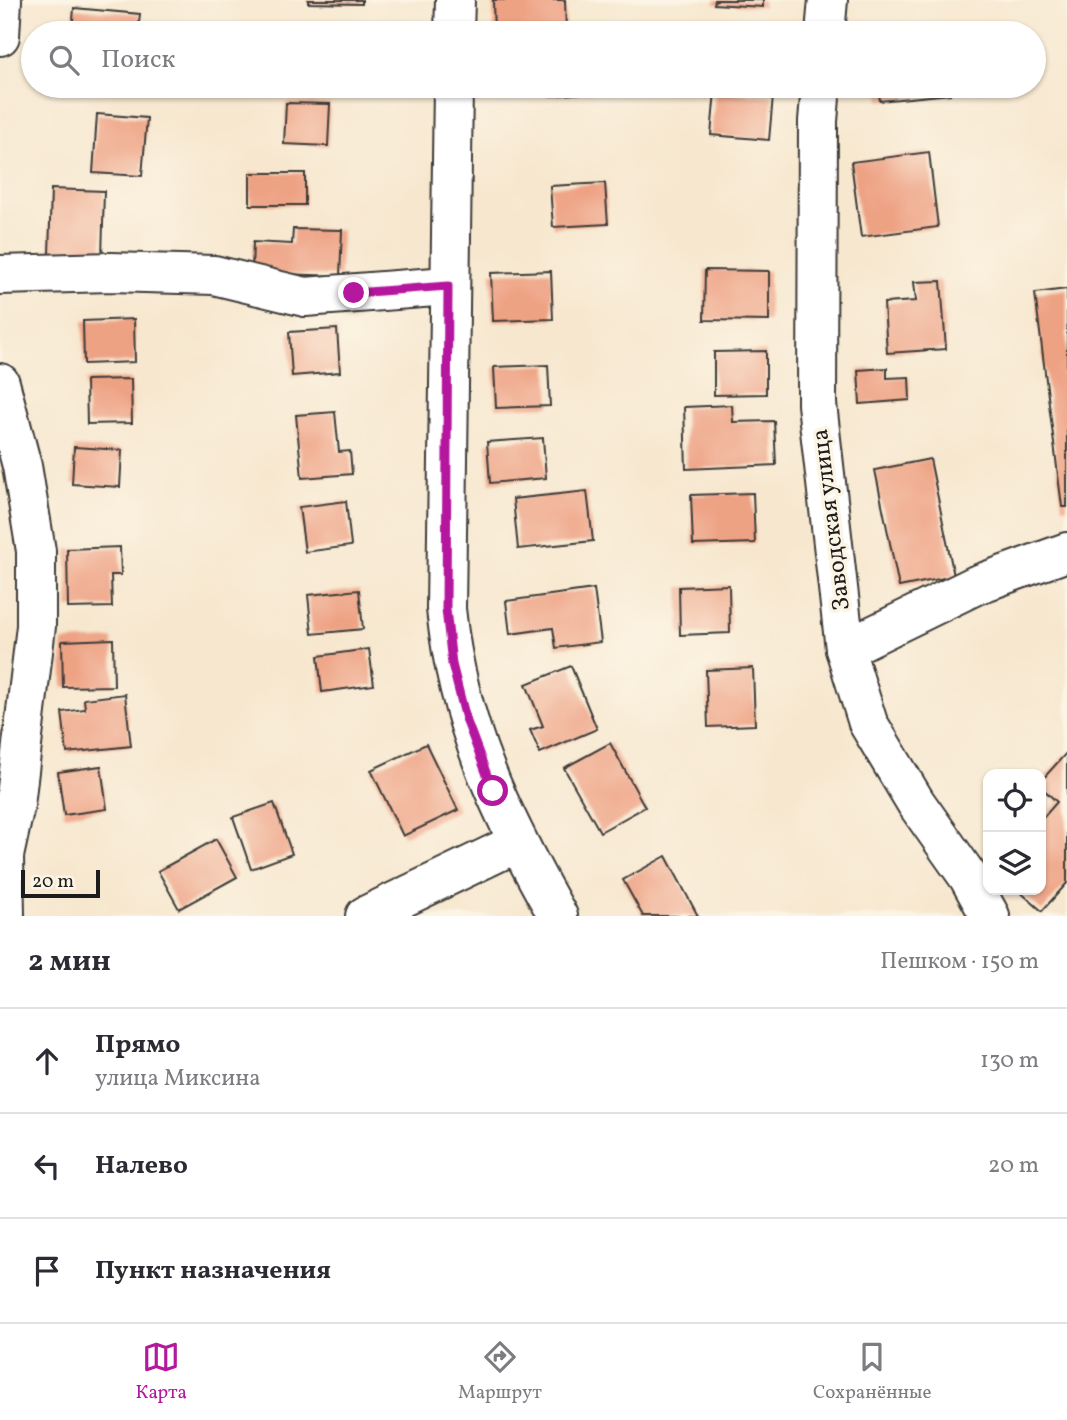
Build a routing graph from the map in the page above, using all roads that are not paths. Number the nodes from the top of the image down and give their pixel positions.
1 (2, 0) edge
2 (455, 0) edge
3 (828, 0) edge
4 (454, 21) edge
5 (826, 21) edge
6 (0, 36) edge
7 (453, 98) edge
8 (820, 98) edge
9 (0, 275) edge
10 (448, 286) junction
11 (0, 383) edge
12 (1067, 552) edge
13 (845, 649) junction
14 (517, 843) junction
15 (5, 916) edge
16 (365, 916) edge
17 (558, 916) edge
18 (990, 916) edge

1 - 6 street
2 - 4 street
3 - 5 street
7 - 10 street
8 - 13 street, Заводская улица
9 - 10 street
10 - 14 street
11 - 15 street
12 - 13 street
13 - 18 street, Заводская улица
14 - 16 street
14 - 17 street

